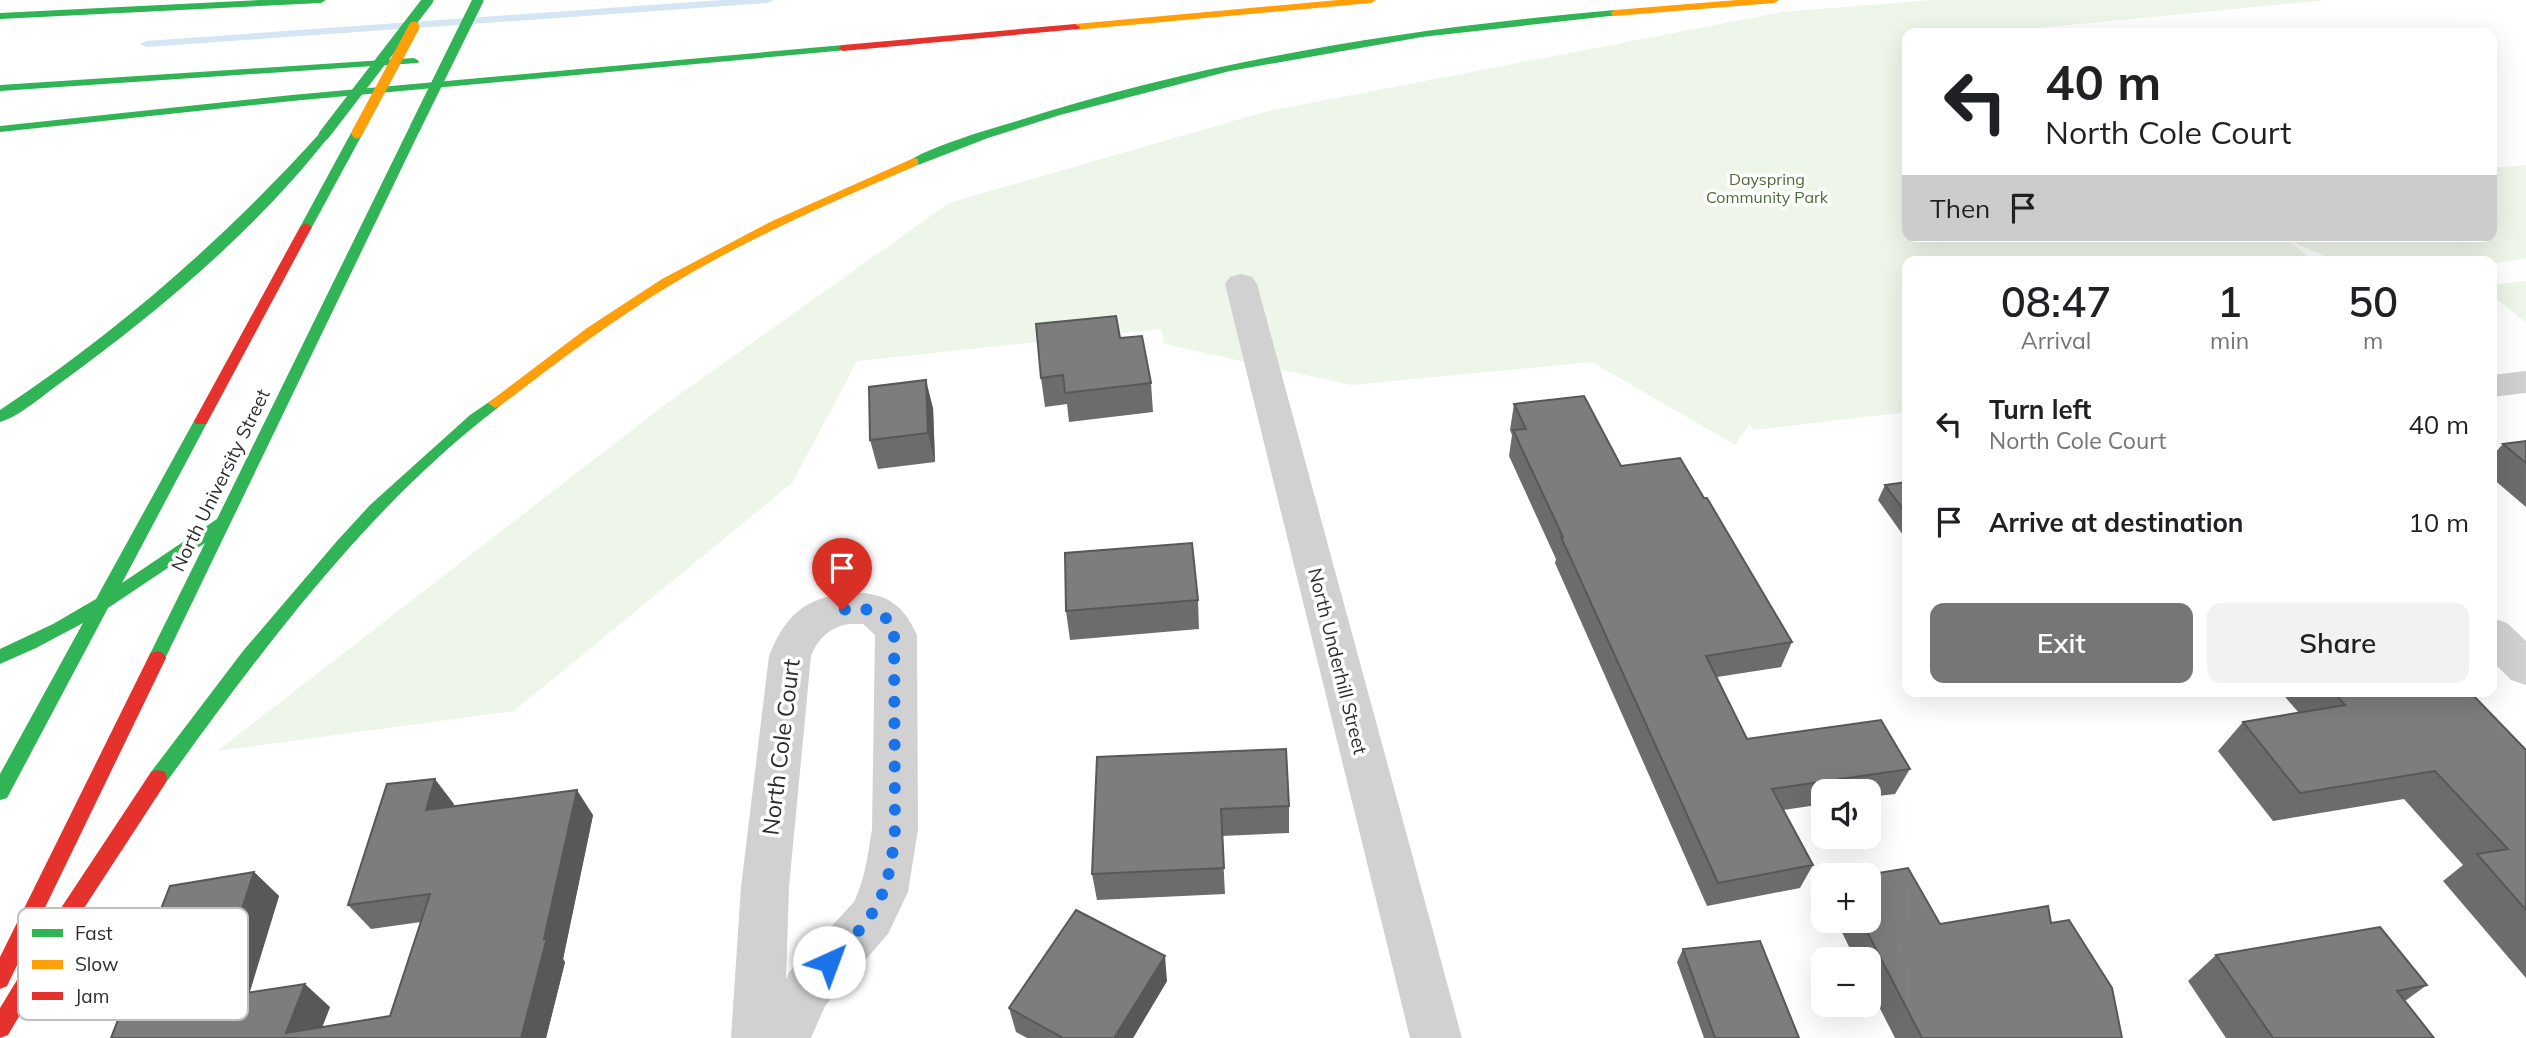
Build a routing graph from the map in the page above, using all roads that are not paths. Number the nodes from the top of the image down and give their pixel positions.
1 (44, 0) edge
2 (321, 0) edge
3 (428, 0) edge
4 (478, 0) edge
5 (1264, 0) edge
6 (1371, 0) edge
7 (1774, 0) edge
8 (0, 3) edge
9 (0, 16) edge
10 (834, 32) dead end
11 (463, 58) dead end
12 (0, 88) edge
13 (0, 129) edge
14 (1241, 284) dead end
15 (2526, 382) edge
16 (2497, 385) edge
17 (0, 417) edge
18 (223, 522) junction
19 (102, 605) junction
20 (2497, 639) edge
21 (0, 657) edge
22 (2526, 668) edge
23 (0, 792) edge
24 (35, 908) edge
25 (71, 908) edge
26 (18, 942) edge
27 (0, 979) edge
28 (18, 998) edge
29 (0, 1028) edge
30 (757, 1038) edge
31 (785, 1038) edge
32 (1436, 1038) edge

1 - 8 main road
2 - 9 main road
3 - 17 main road, bridge
3 - 19 main road, bridge
4 - 18 main road, North University Street, bridge
5 - 10 main road
6 - 13 main road
7 - 25 main road
11 - 12 main road
14 - 32 street, North Underhill Street
15 - 16 street
18 - 19 main road
18 - 24 main road, North University Street
19 - 21 main road
19 - 23 main road
20 - 22 street
26 - 27 main road, North University Street
28 - 29 main road
30 - 31 street, North Cole Court

